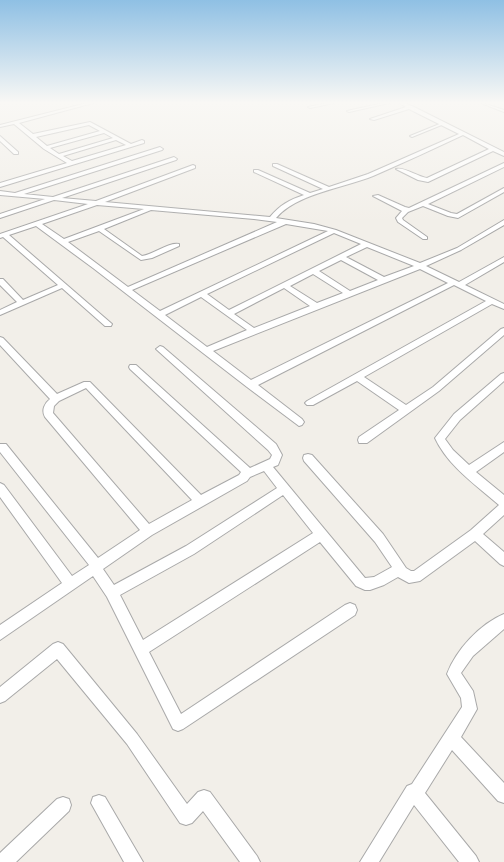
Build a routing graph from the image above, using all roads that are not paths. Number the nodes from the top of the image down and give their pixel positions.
1 (6, 143) edge
2 (41, 143) edge
3 (64, 143) edge
4 (101, 143) edge
5 (126, 143) edge
6 (139, 143) edge
7 (441, 143) edge
8 (481, 143) edge
9 (131, 146) junction
10 (46, 148) junction
11 (160, 149) dead end
12 (493, 149) junction
13 (16, 153) dead end
14 (504, 154) edge
15 (58, 156) junction
16 (174, 159) dead end
17 (71, 163) junction
18 (275, 165) dead end
19 (504, 165) edge
20 (193, 167) dead end
21 (399, 169) dead end
22 (256, 171) dead end
23 (0, 185) edge
24 (329, 189) junction
25 (504, 190) edge
26 (0, 193) edge
27 (14, 195) junction
28 (310, 195) junction
29 (376, 196) dead end
30 (0, 199) edge
31 (53, 199) junction
32 (97, 203) junction
33 (424, 204) junction
34 (151, 208) junction
35 (406, 210) junction
36 (0, 216) edge
37 (272, 220) junction
38 (285, 222) junction
39 (504, 222) edge
40 (38, 224) junction
41 (99, 228) junction
42 (334, 231) junction
43 (2, 236) edge
44 (425, 238) dead end
45 (63, 242) junction
46 (366, 244) junction
47 (177, 245) dead end
48 (341, 257) junction
49 (503, 260) edge
50 (420, 266) junction
51 (314, 270) junction
52 (384, 280) junction
53 (1, 284) edge
54 (456, 284) junction
55 (63, 285) junction
56 (284, 285) junction
57 (126, 290) junction
58 (202, 294) junction
59 (350, 294) junction
60 (492, 301) junction
61 (22, 303) junction
62 (317, 307) junction
63 (504, 307) edge
64 (229, 313) junction
65 (0, 314) edge
66 (158, 315) junction
67 (108, 324) dead end
68 (253, 331) junction
69 (504, 331) edge
70 (0, 340) edge
71 (160, 349) dead end
72 (206, 351) junction
73 (133, 367) dead end
74 (357, 376) junction
75 (504, 376) edge
76 (250, 385) junction
77 (56, 399) junction
78 (310, 403) dead end
79 (406, 410) junction
80 (298, 422) dead end
81 (363, 440) dead end
82 (504, 446) edge
83 (2, 447) dead end
84 (308, 458) dead end
85 (265, 466) junction
86 (469, 471) junction
87 (246, 474) junction
88 (0, 488) edge
89 (284, 489) junction
90 (200, 501) junction
91 (504, 502) edge
92 (504, 508) edge
93 (148, 531) junction
94 (474, 534) junction
95 (321, 535) junction
96 (504, 560) edge
97 (96, 567) junction
98 (401, 570) junction
99 (71, 585) junction
100 (112, 593) junction
101 (350, 610) dead end
102 (504, 620) edge
103 (0, 633) edge
104 (140, 649) junction
105 (0, 696) edge
106 (452, 738) junction
107 (415, 794) junction
108 (504, 795) edge
109 (99, 803) dead end
110 (63, 805) dead end
111 (372, 861) edge
112 (3, 862) edge
113 (134, 862) edge
114 (251, 862) edge
115 (470, 862) edge

1 - 13 street
2 - 10 street
3 - 10 street
4 - 15 street
5 - 9 street
6 - 9 street
7 - 24 street
8 - 12 street
9 - 17 street
10 - 15 street
11 - 27 street
12 - 14 street
12 - 21 street
15 - 17 street
16 - 31 street
17 - 23 street
18 - 24 street
19 - 33 street
20 - 32 street
22 - 28 street
24 - 28 street
25 - 33 street
26 - 27 street
27 - 30 street
27 - 31 street
28 - 37 street
29 - 35 street
31 - 32 street
31 - 36 street
32 - 34 street
32 - 40 street
33 - 35 street
34 - 37 street
34 - 41 street
35 - 44 street
37 - 38 street
38 - 42 street
38 - 57 street
39 - 50 street
40 - 43 street
40 - 45 street
41 - 45 street
41 - 47 street
42 - 46 street
42 - 58 street
43 - 55 street
45 - 57 street
46 - 48 street
46 - 50 street
48 - 51 street
48 - 52 street
49 - 54 street
50 - 52 street
50 - 54 street
51 - 56 street
51 - 59 street
52 - 59 street
53 - 61 street
54 - 60 street
54 - 76 street
55 - 61 street
55 - 67 street
56 - 62 street
56 - 64 street
57 - 66 street
58 - 64 street
58 - 66 street
59 - 62 street
60 - 63 street
60 - 74 street
61 - 65 street
62 - 68 street
64 - 68 street
66 - 72 street
68 - 72 street
69 - 79 street
70 - 77 street
71 - 85 street
72 - 76 street
73 - 87 street
74 - 78 street
74 - 79 street
75 - 86 street
76 - 80 street
77 - 90 street
77 - 93 street
79 - 81 street
82 - 86 street
83 - 97 street
84 - 98 street
85 - 87 street
85 - 89 street
86 - 91 street
87 - 90 street
88 - 99 street
89 - 95 street
89 - 100 street
90 - 93 street
92 - 94 street
93 - 97 street
94 - 96 street
94 - 98 street
95 - 98 street
95 - 104 street
97 - 99 street
97 - 100 street
99 - 103 street
100 - 104 street
101 - 104 street
102 - 106 street
105 - 114 street
106 - 107 street
106 - 108 street
107 - 111 street
107 - 115 street
109 - 113 street
110 - 112 street

